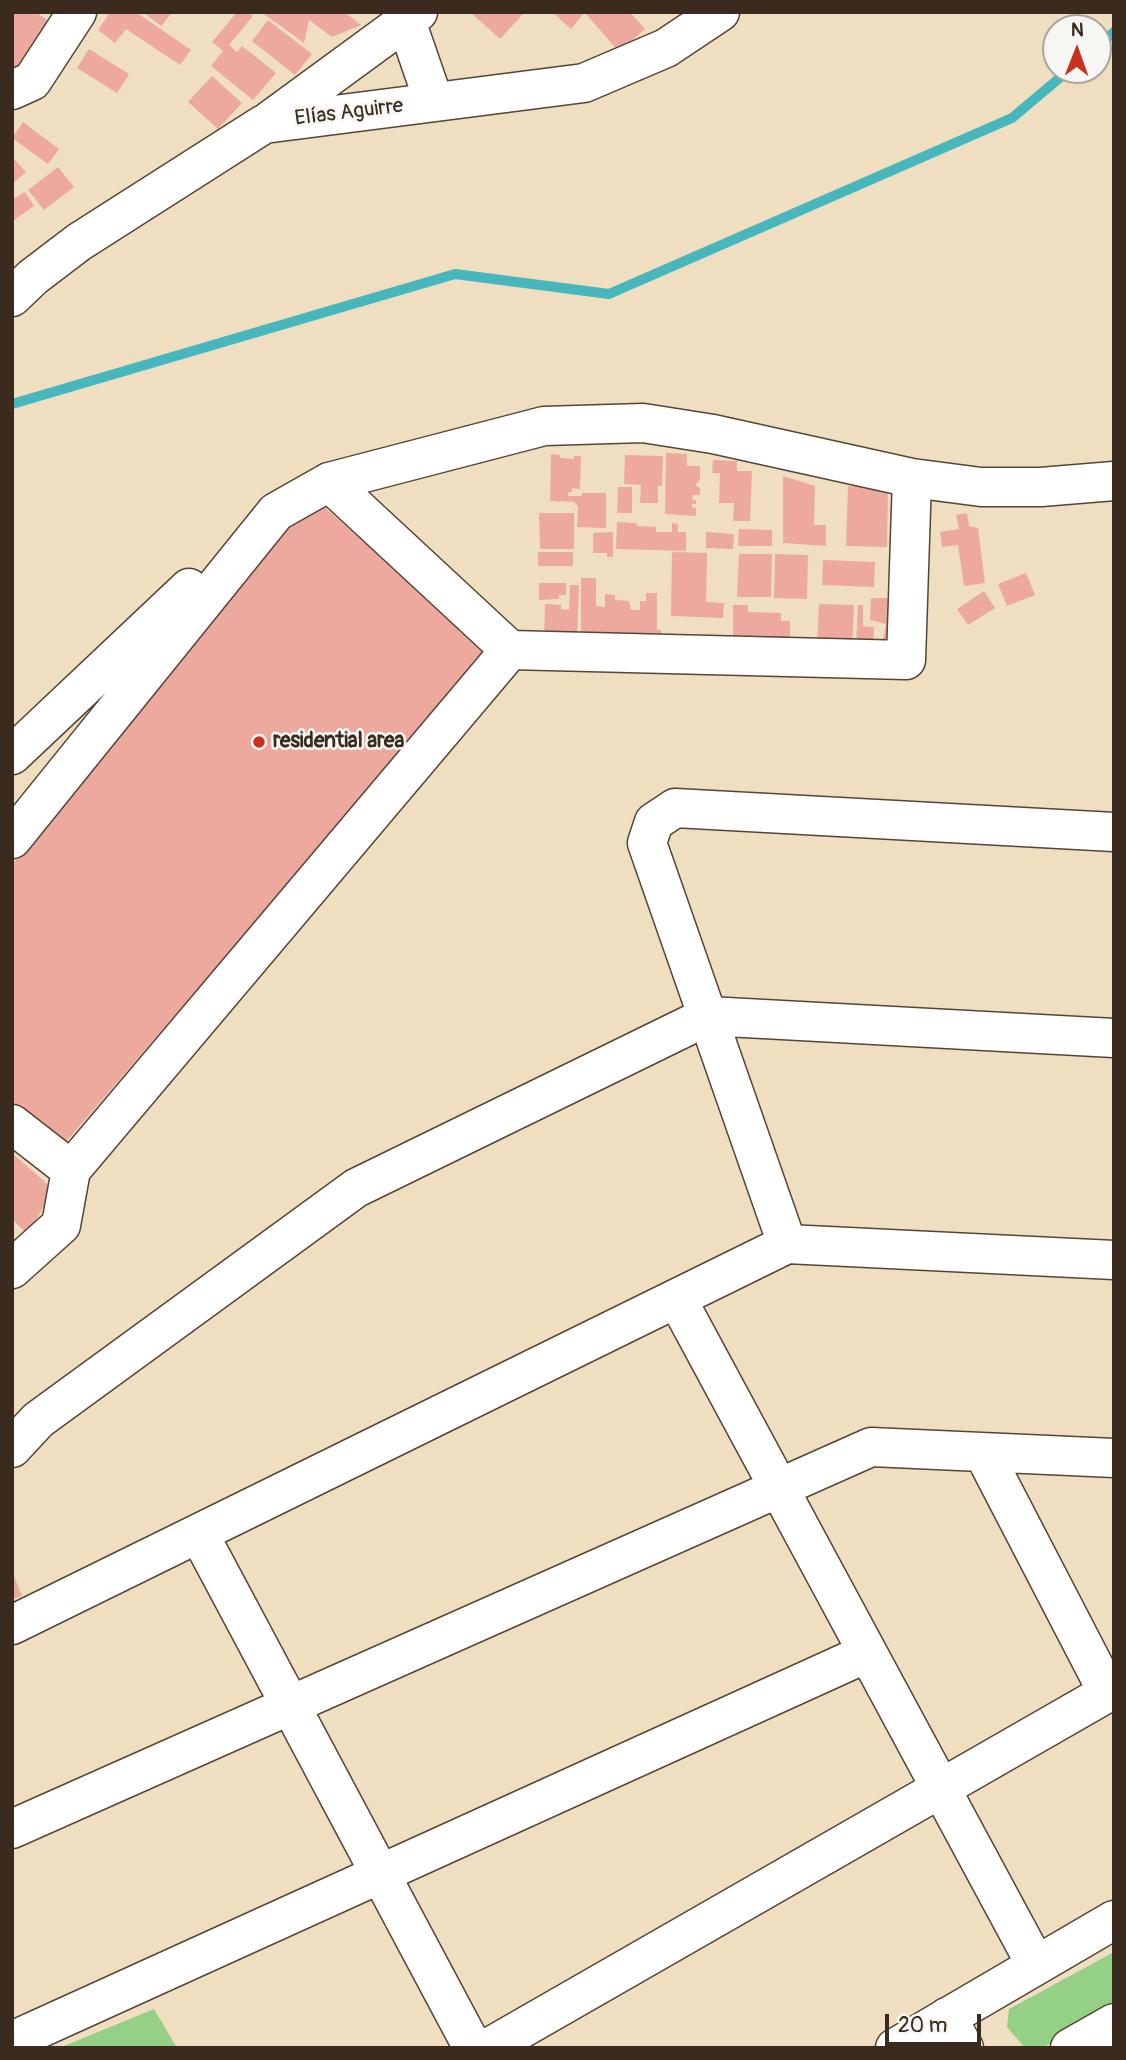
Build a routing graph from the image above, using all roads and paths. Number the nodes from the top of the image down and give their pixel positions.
1 (77, 12) edge
2 (720, 12) edge
3 (412, 17) edge
4 (12, 90) edge
5 (434, 102) junction
6 (264, 124) junction
7 (12, 297) edge
8 (912, 478) junction
9 (1114, 481) edge
10 (329, 482) junction
11 (276, 512) junction
12 (510, 650) junction
13 (12, 755) edge
14 (1114, 832) edge
15 (12, 839) edge
16 (708, 1016) junction
17 (1114, 1038) edge
18 (12, 1124) edge
19 (71, 1170) junction
20 (787, 1244) junction
21 (1114, 1260) edge
22 (12, 1269) edge
23 (677, 1299) junction
24 (12, 1448) edge
25 (983, 1452) junction
26 (1114, 1458) edge
27 (778, 1488) junction
28 (199, 1534) junction
29 (12, 1625) edge
30 (867, 1653) junction
31 (1111, 1691) edge
32 (290, 1705) junction
33 (940, 1789) junction
34 (12, 1829) edge
35 (380, 1874) junction
36 (1114, 1920) edge
37 (1035, 1965) junction
38 (1114, 2023) edge
39 (955, 2032) edge
40 (12, 2041) edge
41 (473, 2048) edge
42 (488, 2048) edge
43 (895, 2048) edge
44 (1070, 2048) edge

1 - 4 street
2 - 5 street, Elías Aguirre
3 - 5 street
3 - 6 street
5 - 6 street, Elías Aguirre
6 - 7 street, Elías Aguirre
8 - 9 street
8 - 10 street
8 - 12 street
10 - 11 street
10 - 12 street
11 - 13 street
11 - 15 street
12 - 19 street
14 - 16 street
16 - 17 street
16 - 20 street
16 - 24 street
18 - 19 street
19 - 22 street
20 - 21 street
20 - 23 street
23 - 27 street
23 - 28 street
25 - 26 street
25 - 27 street
25 - 31 street
27 - 30 street
27 - 32 street
28 - 29 street
28 - 32 street
30 - 33 street
30 - 35 street
31 - 33 street
32 - 34 street
32 - 35 street
33 - 37 street
33 - 42 street
35 - 40 street
35 - 41 street
36 - 37 street
37 - 39 street
38 - 44 street
39 - 43 street

